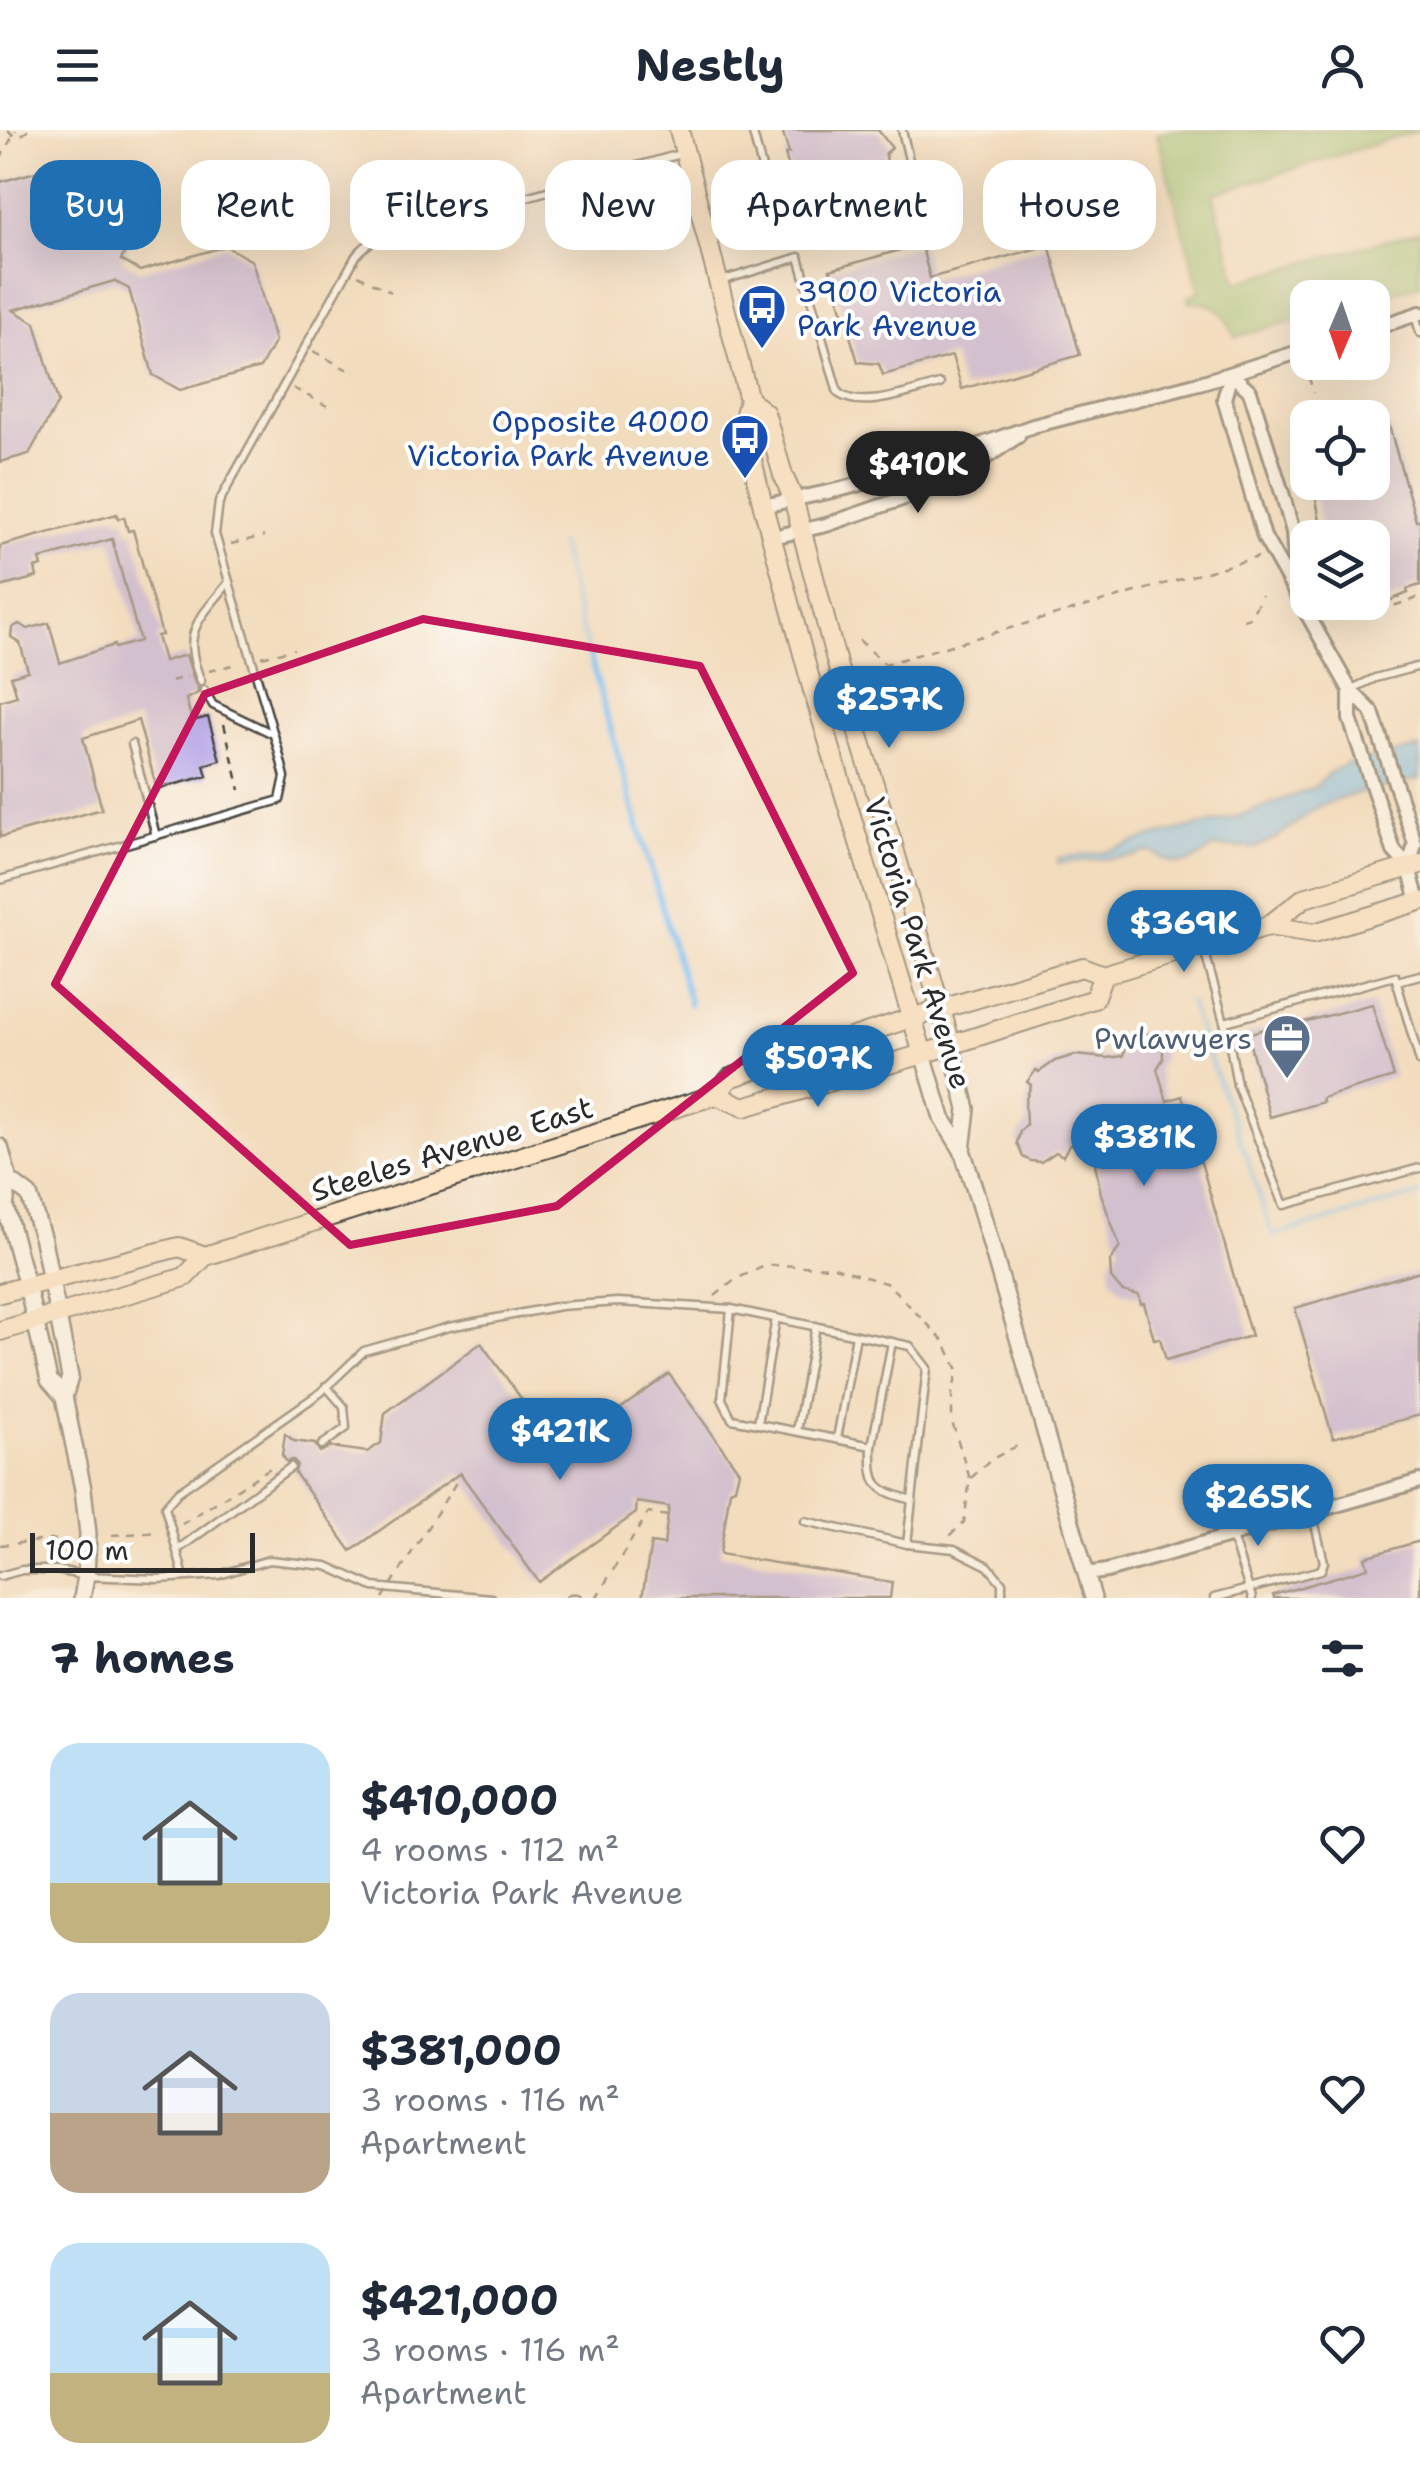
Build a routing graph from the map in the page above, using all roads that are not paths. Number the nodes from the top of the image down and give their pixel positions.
1 (679, 130) edge
2 (752, 130) edge
3 (902, 130) edge
4 (685, 153) junction
5 (760, 160) edge
6 (909, 160) edge
7 (711, 237) edge
8 (707, 238) junction
9 (720, 281) junction
10 (1418, 314) edge
11 (1390, 323) edge
12 (1420, 333) edge
13 (1290, 356) edge
14 (1230, 374) junction
15 (940, 384) dead end
16 (750, 400) junction
17 (1033, 426) junction
18 (793, 498) junction
19 (764, 506) junction
20 (1290, 521) edge
21 (802, 531) junction
22 (772, 537) junction
23 (229, 582) junction
24 (1290, 584) edge
25 (1310, 620) edge
26 (1420, 666) edge
27 (1350, 690) junction
28 (272, 734) junction
29 (132, 744) dead end
30 (156, 836) junction
31 (1415, 866) edge
32 (0, 880) edge
33 (1420, 904) edge
34 (1268, 926) junction
35 (1202, 944) junction
36 (1103, 975) junction
37 (1420, 975) edge
38 (1397, 981) junction
39 (941, 1008) junction
40 (911, 1018) junction
41 (1225, 1022) junction
42 (950, 1044) junction
43 (922, 1054) junction
44 (1420, 1062) edge
45 (716, 1096) junction
46 (0, 1147) edge
47 (962, 1150) junction
48 (1420, 1168) edge
49 (10, 1180) junction
50 (205, 1256) junction
51 (51, 1280) junction
52 (27, 1286) junction
53 (0, 1293) edge
54 (731, 1309) junction
55 (58, 1314) junction
56 (776, 1318) junction
57 (34, 1321) junction
58 (816, 1326) junction
59 (0, 1331) edge
60 (856, 1335) junction
61 (892, 1342) junction
62 (326, 1386) junction
63 (64, 1398) junction
64 (758, 1424) junction
65 (797, 1431) junction
66 (837, 1439) junction
67 (322, 1445) dead end
68 (872, 1446) junction
69 (291, 1467) dead end
70 (1420, 1481) edge
71 (912, 1500) junction
72 (1312, 1511) junction
73 (804, 1521) dead end
74 (1231, 1535) junction
75 (907, 1544) junction
76 (177, 1550) junction
77 (1086, 1574) junction
78 (0, 1576) edge
79 (86, 1576) junction
80 (184, 1577) junction
81 (1250, 1594) edge
82 (82, 1598) edge
83 (491, 1598) edge
84 (1002, 1598) edge
85 (1093, 1598) edge
86 (1214, 1598) edge

1 - 4 main road, Victoria Park Avenue
2 - 5 lane
3 - 6 lane
4 - 8 main road, Victoria Park Avenue
4 - 23 lane
7 - 8 lane
8 - 9 main road, Victoria Park Avenue
9 - 15 lane
9 - 16 main road, Victoria Park Avenue
10 - 11 street
10 - 12 lane
13 - 14 street
14 - 17 street
14 - 20 street
14 - 24 street
16 - 18 main road, Victoria Park Avenue
16 - 19 main road, Victoria Park Avenue
17 - 18 street
17 - 21 street
18 - 19 street
18 - 21 main road, Victoria Park Avenue
19 - 22 main road, Victoria Park Avenue
21 - 22 street
21 - 39 main road, Victoria Park Avenue
22 - 40 main road, Victoria Park Avenue
23 - 28 lane
23 - 28 lane
25 - 27 street
26 - 27 lane
27 - 31 street
27 - 31 street
28 - 30 lane
29 - 30 lane
30 - 32 lane
31 - 33 street
31 - 34 main road, Steeles Avenue East
33 - 34 main road, Steeles Avenue East
34 - 35 main road, Steeles Avenue East
35 - 36 main road, Steeles Avenue East
35 - 41 lane
36 - 39 main road, Steeles Avenue East
36 - 42 main road, Steeles Avenue East
37 - 38 lane
38 - 41 lane
38 - 44 lane
39 - 40 main road, Steeles Avenue East
39 - 42 main road, Victoria Park Avenue
40 - 43 main road, Victoria Park Avenue
40 - 45 main road, Steeles Avenue East
41 - 48 lane
42 - 43 main road, Steeles Avenue East
42 - 47 street, Victoria Park Avenue
43 - 45 main road, Steeles Avenue East
43 - 47 street, Victoria Park Avenue
45 - 50 main road, Steeles Avenue East
46 - 49 street
47 - 77 street, Victoria Park Avenue
49 - 51 street
49 - 52 street
50 - 51 main road, Steeles Avenue East
50 - 55 main road, Steeles Avenue East
51 - 52 main road, Steeles Avenue East
51 - 55 street
52 - 53 main road, Steeles Avenue East
52 - 57 street
54 - 56 lane
54 - 62 lane
54 - 64 lane
55 - 57 main road, Steeles Avenue East
55 - 63 street
56 - 58 lane
56 - 64 lane
57 - 59 main road, Steeles Avenue East
57 - 63 street
58 - 60 lane
58 - 65 lane
60 - 61 lane
60 - 66 lane
61 - 68 lane
61 - 71 lane
62 - 67 lane
62 - 76 lane
63 - 79 street
64 - 65 lane
65 - 66 lane
66 - 68 lane
68 - 71 lane
69 - 76 lane
70 - 72 street
71 - 75 lane
72 - 74 street
72 - 81 lane
73 - 75 lane
74 - 77 street
74 - 81 lane
75 - 84 lane
76 - 80 lane
77 - 85 street, Victoria Park Avenue
78 - 79 lane
79 - 80 lane
79 - 82 street
80 - 83 lane
81 - 86 lane

